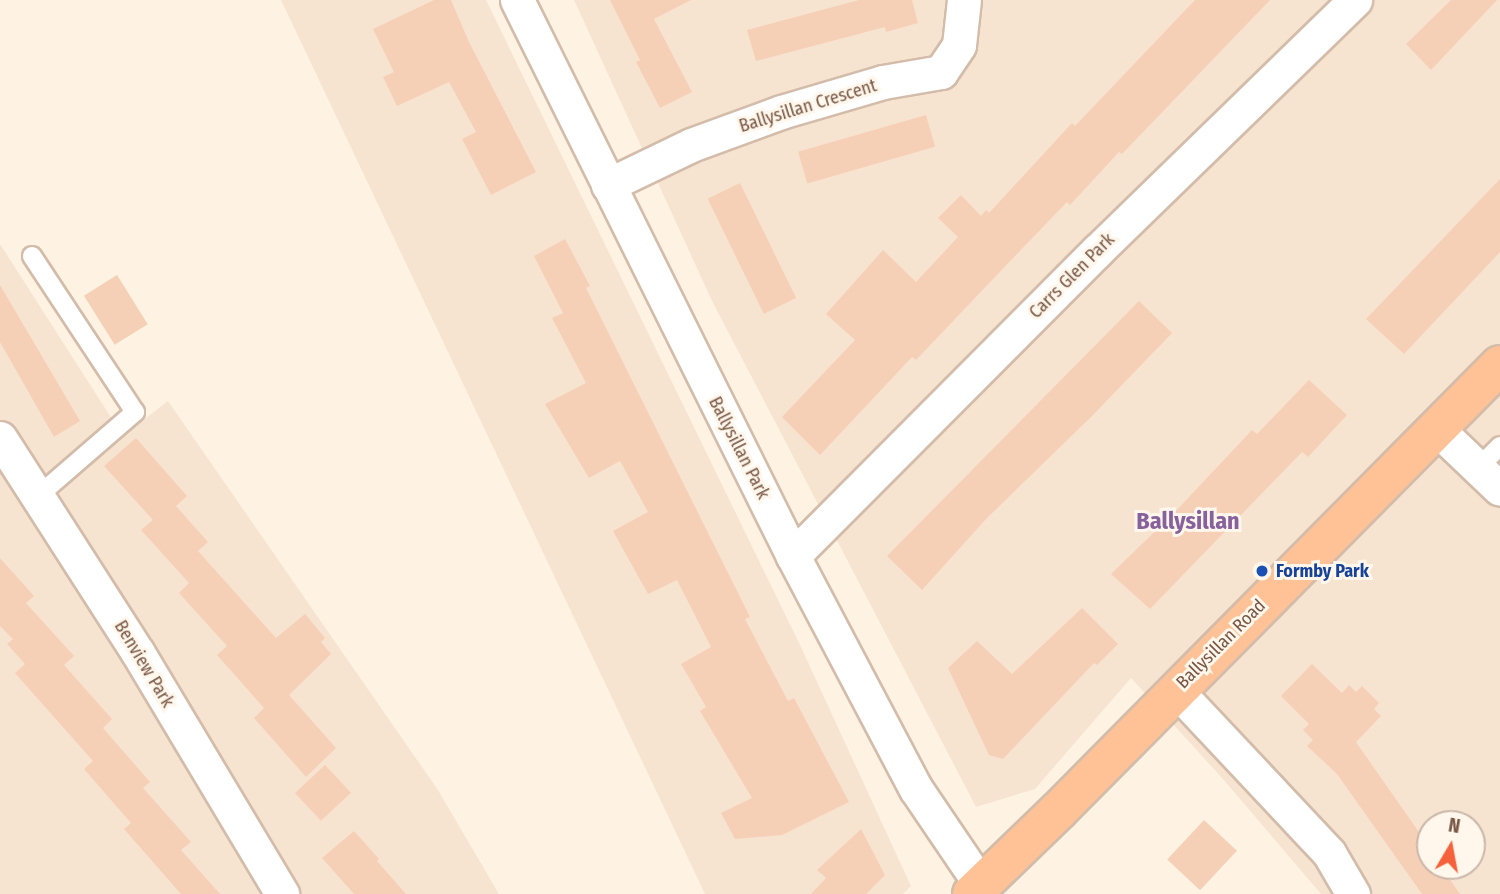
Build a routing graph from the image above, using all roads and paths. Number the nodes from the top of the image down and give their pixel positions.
1 (517, 0) edge
2 (964, 0) edge
3 (1355, 0) edge
4 (608, 186) junction
5 (32, 256) dead end
6 (1500, 365) edge
7 (1436, 428) junction
8 (0, 438) edge
9 (1493, 468) edge
10 (38, 496) junction
11 (793, 555) junction
12 (1175, 690) junction
13 (977, 889) edge
14 (282, 894) edge
15 (1353, 894) edge

1 - 4 street, Ballysillan Park
2 - 4 street, Ballysillan Crescent
3 - 11 street, Carrs Glen Park
4 - 11 street, Ballysillan Park
5 - 10 lane
6 - 7 highway, Ballysillan Road
7 - 9 street
7 - 12 highway, Ballysillan Road
8 - 10 street, Benview Park
10 - 14 street, Benview Park
11 - 13 street, Ballysillan Park
12 - 13 highway, Ballysillan Road
12 - 15 street

